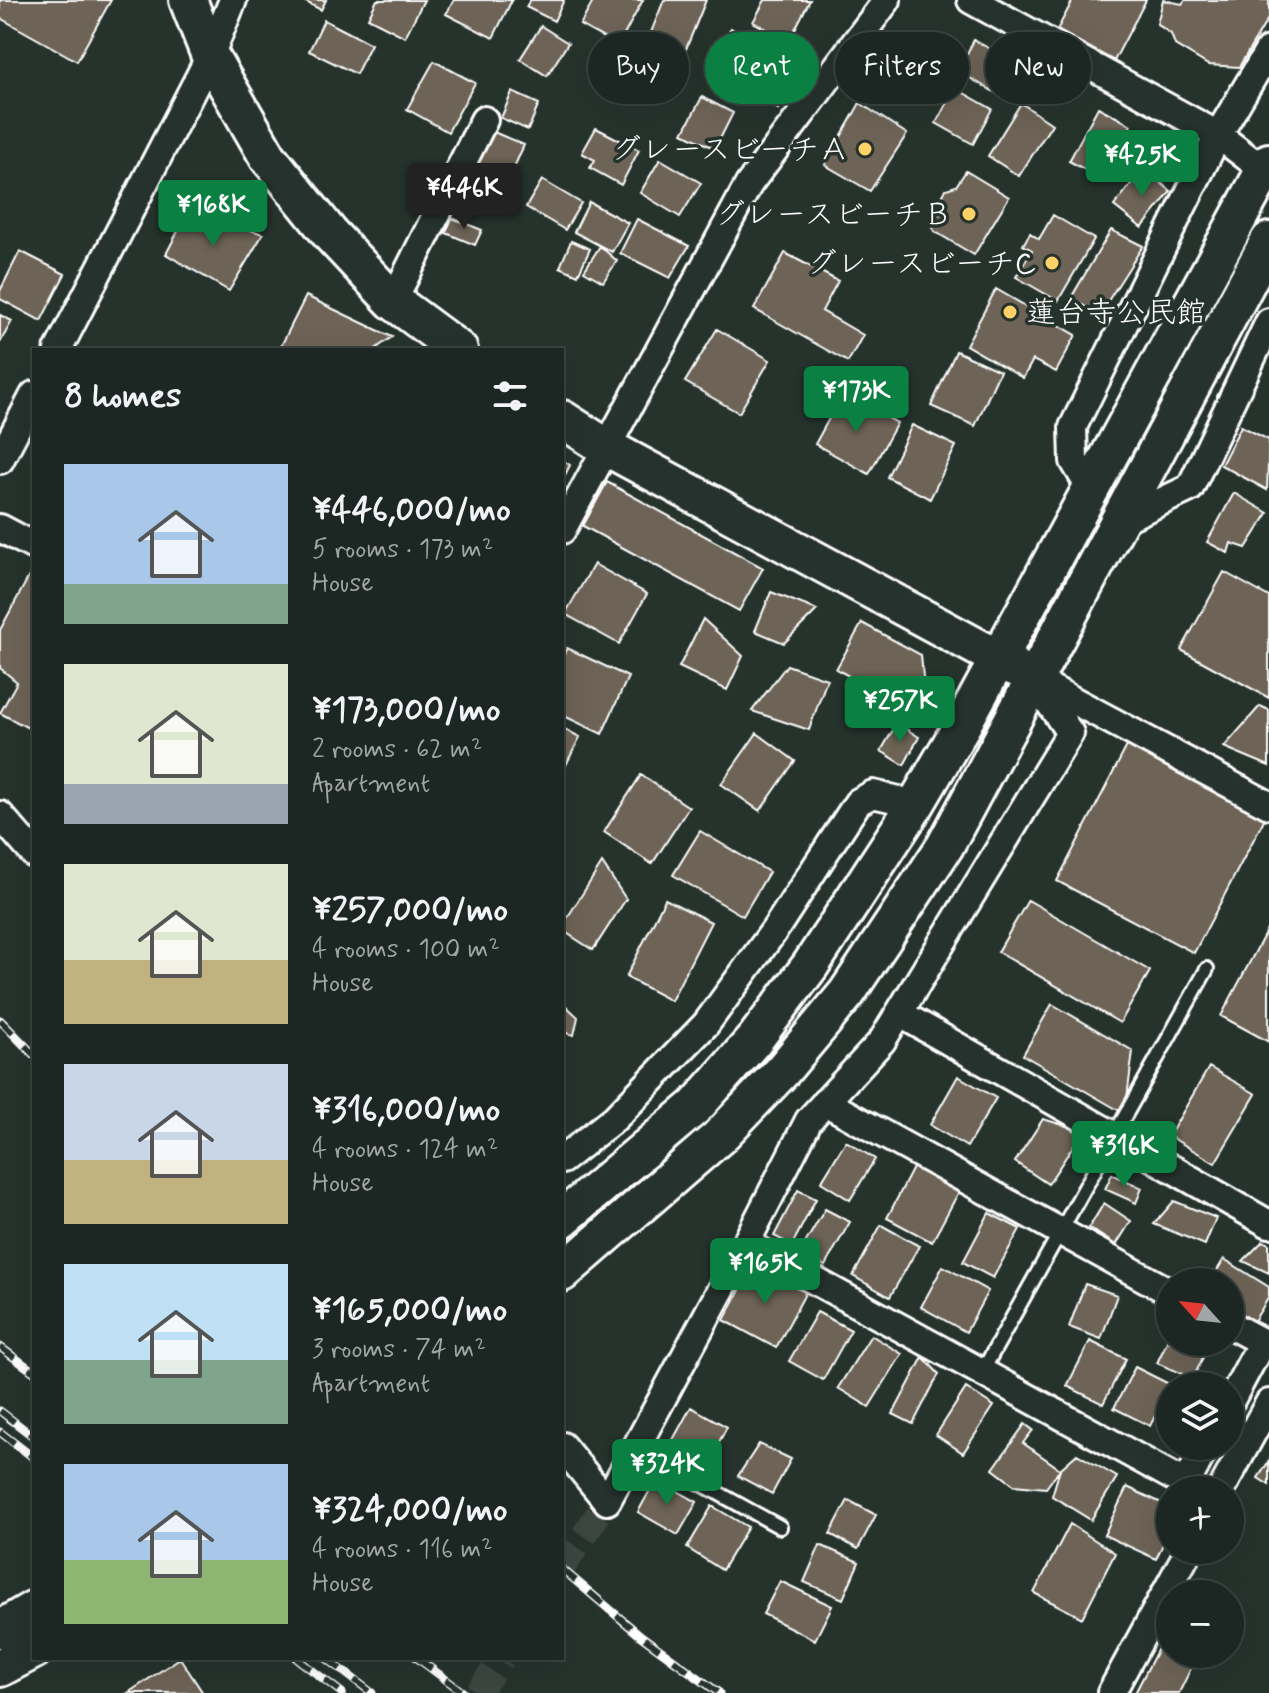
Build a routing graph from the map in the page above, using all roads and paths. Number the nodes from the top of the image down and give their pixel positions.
1 (188, 0) edge
2 (233, 0) edge
3 (887, 0) edge
4 (971, 0) edge
5 (1269, 50) edge
6 (210, 56) junction
7 (484, 120) dead end
8 (1218, 135) junction
9 (1267, 169) edge
10 (1269, 241) edge
11 (393, 301) junction
12 (1269, 322) edge
13 (59, 348) edge
14 (456, 348) edge
15 (32, 399) edge
16 (564, 420) edge
17 (606, 447) junction
18 (0, 460) edge
19 (1090, 488) junction
20 (1120, 521) junction
21 (564, 526) edge
22 (0, 528) edge
23 (32, 545) edge
24 (998, 657) junction
25 (1033, 679) junction
26 (916, 804) junction
27 (1269, 805) edge
28 (0, 815) edge
29 (32, 852) edge
30 (1207, 969) dead end
31 (899, 1013) junction
32 (825, 1102) junction
33 (1114, 1135) junction
34 (564, 1158) edge
35 (564, 1217) edge
36 (1269, 1224) edge
37 (1059, 1232) junction
38 (746, 1243) junction
39 (564, 1271) edge
40 (1156, 1284) edge
41 (1244, 1332) edge
42 (982, 1372) junction
43 (1244, 1376) edge
44 (1269, 1403) edge
45 (564, 1448) edge
46 (636, 1448) junction
47 (1199, 1460) edge
48 (1229, 1476) edge
49 (780, 1527) dead end
50 (1181, 1564) edge
51 (32, 1610) edge
52 (0, 1629) edge
53 (32, 1651) edge
54 (0, 1668) edge
55 (1111, 1693) edge

1 - 6 street
2 - 6 street
3 - 17 street
4 - 8 street
5 - 8 street
6 - 11 street
6 - 13 street
7 - 11 street
8 - 9 street
8 - 19 street
9 - 19 street
10 - 20 street
11 - 14 street
12 - 20 street
15 - 18 street
16 - 17 street
17 - 21 street
17 - 24 street
19 - 24 street
20 - 25 street
22 - 23 street
24 - 25 street
24 - 26 street
25 - 27 street
25 - 31 street
25 - 39 street
26 - 34 street
26 - 35 street
28 - 29 street
30 - 33 lane
31 - 32 street
31 - 33 street
32 - 37 street
32 - 38 street
33 - 36 street
33 - 37 lane
37 - 40 street
37 - 42 lane
38 - 42 street
38 - 46 street
41 - 43 street
42 - 47 street
44 - 48 street
45 - 46 street
46 - 49 lane
50 - 55 street
51 - 52 street
53 - 54 street

